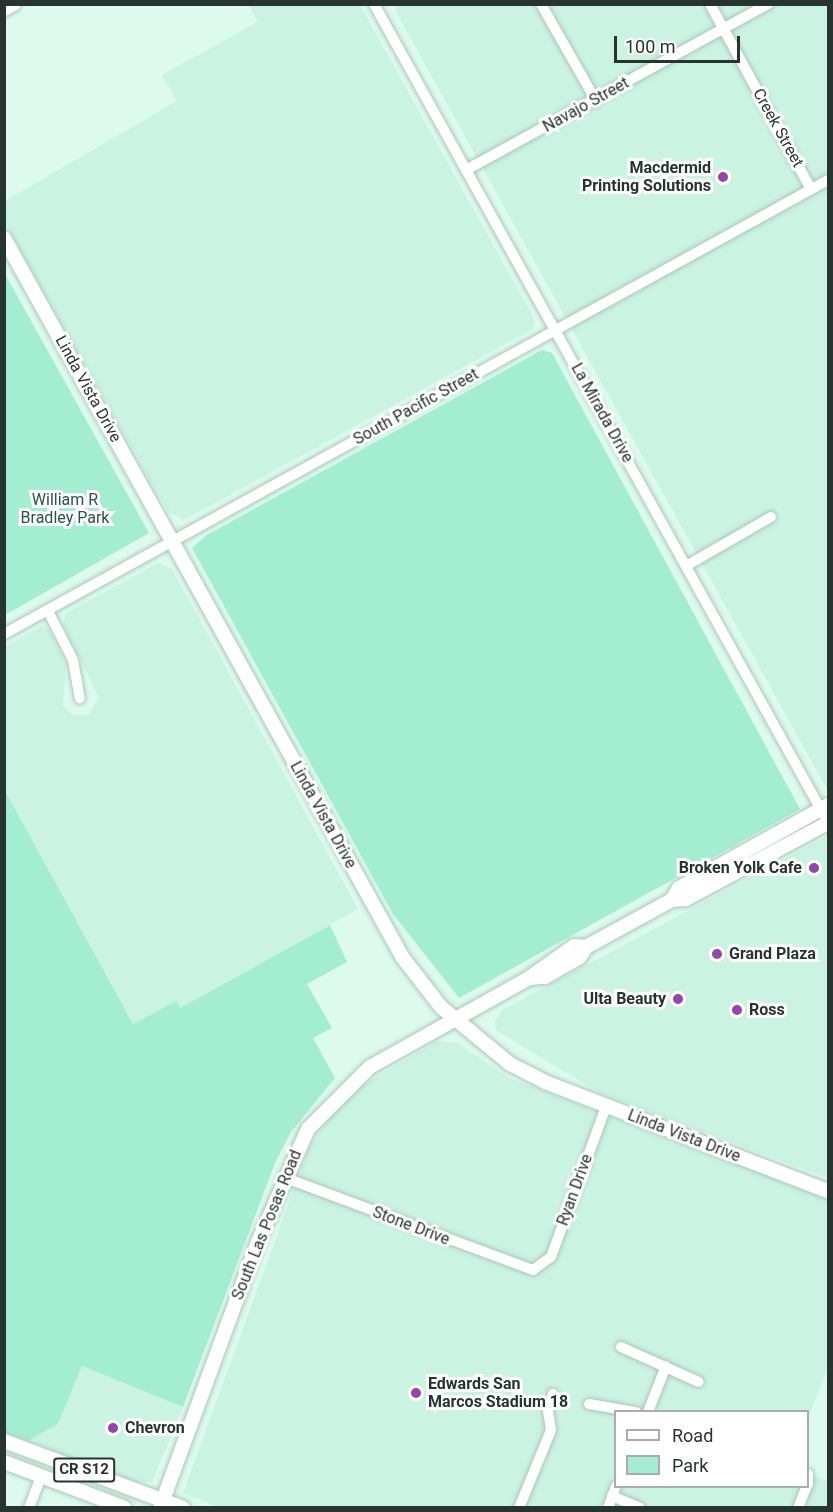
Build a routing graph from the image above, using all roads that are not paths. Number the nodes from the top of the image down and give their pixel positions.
1 (14, 4) edge
2 (542, 4) edge
3 (710, 4) edge
4 (768, 4) edge
5 (379, 6) edge
6 (4, 9) edge
7 (723, 29) junction
8 (596, 101) junction
9 (466, 170) junction
10 (828, 180) edge
11 (811, 189) junction
12 (4, 238) edge
13 (555, 330) junction
14 (771, 517) dead end
15 (171, 542) junction
16 (686, 566) junction
17 (48, 611) junction
18 (4, 634) edge
19 (80, 698) dead end
20 (825, 808) edge
21 (828, 823) edge
22 (672, 900) junction
23 (454, 1020) junction
24 (606, 1107) junction
25 (284, 1177) junction
26 (828, 1191) edge
27 (540, 1269) joint
28 (621, 1347) dead end
29 (666, 1366) junction
30 (699, 1382) dead end
31 (553, 1394) dead end
32 (589, 1404) dead end
33 (624, 1410) edge
34 (649, 1410) edge
35 (4, 1441) edge
36 (4, 1462) edge
37 (41, 1476) junction
38 (806, 1488) edge
39 (614, 1491) edge
40 (161, 1504) edge
41 (29, 1508) edge
42 (125, 1508) edge
43 (183, 1508) edge
44 (519, 1508) edge
45 (608, 1508) edge
46 (640, 1508) edge
47 (798, 1508) edge

1 - 6 main road
2 - 8 street
3 - 7 street, Creek Street
4 - 7 street, Navajo Street
5 - 9 street, La Mirada Drive
7 - 8 street, Navajo Street
7 - 11 street, Creek Street
8 - 9 street, Navajo Street
9 - 13 street, La Mirada Drive
10 - 11 street, South Pacific Street
11 - 13 street, South Pacific Street
12 - 15 main road, Linda Vista Drive
13 - 15 street, South Pacific Street
13 - 16 street, La Mirada Drive
14 - 16 street
15 - 17 street, South Pacific Street
15 - 23 main road, Linda Vista Drive
16 - 20 street, La Mirada Drive
17 - 18 street, South Pacific Street
17 - 19 street
20 - 21 street, La Mirada Drive
20 - 22 main road, South Las Posas Road
21 - 22 main road, South Las Posas Road
22 - 23 main road, South Las Posas Road
23 - 24 main road, Linda Vista Drive
23 - 25 main road, South Las Posas Road
24 - 26 main road, Linda Vista Drive
24 - 27 street, Ryan Drive
25 - 27 street, Stone Drive
25 - 40 main road, South Las Posas Road
28 - 29 street
29 - 30 street
29 - 34 street
31 - 44 street
32 - 33 street
35 - 40 main road, CR S12
36 - 37 main road, CR S12
37 - 41 street
37 - 42 main road, CR S12
38 - 47 street
39 - 45 street
39 - 46 street
40 - 43 main road, CR S12

